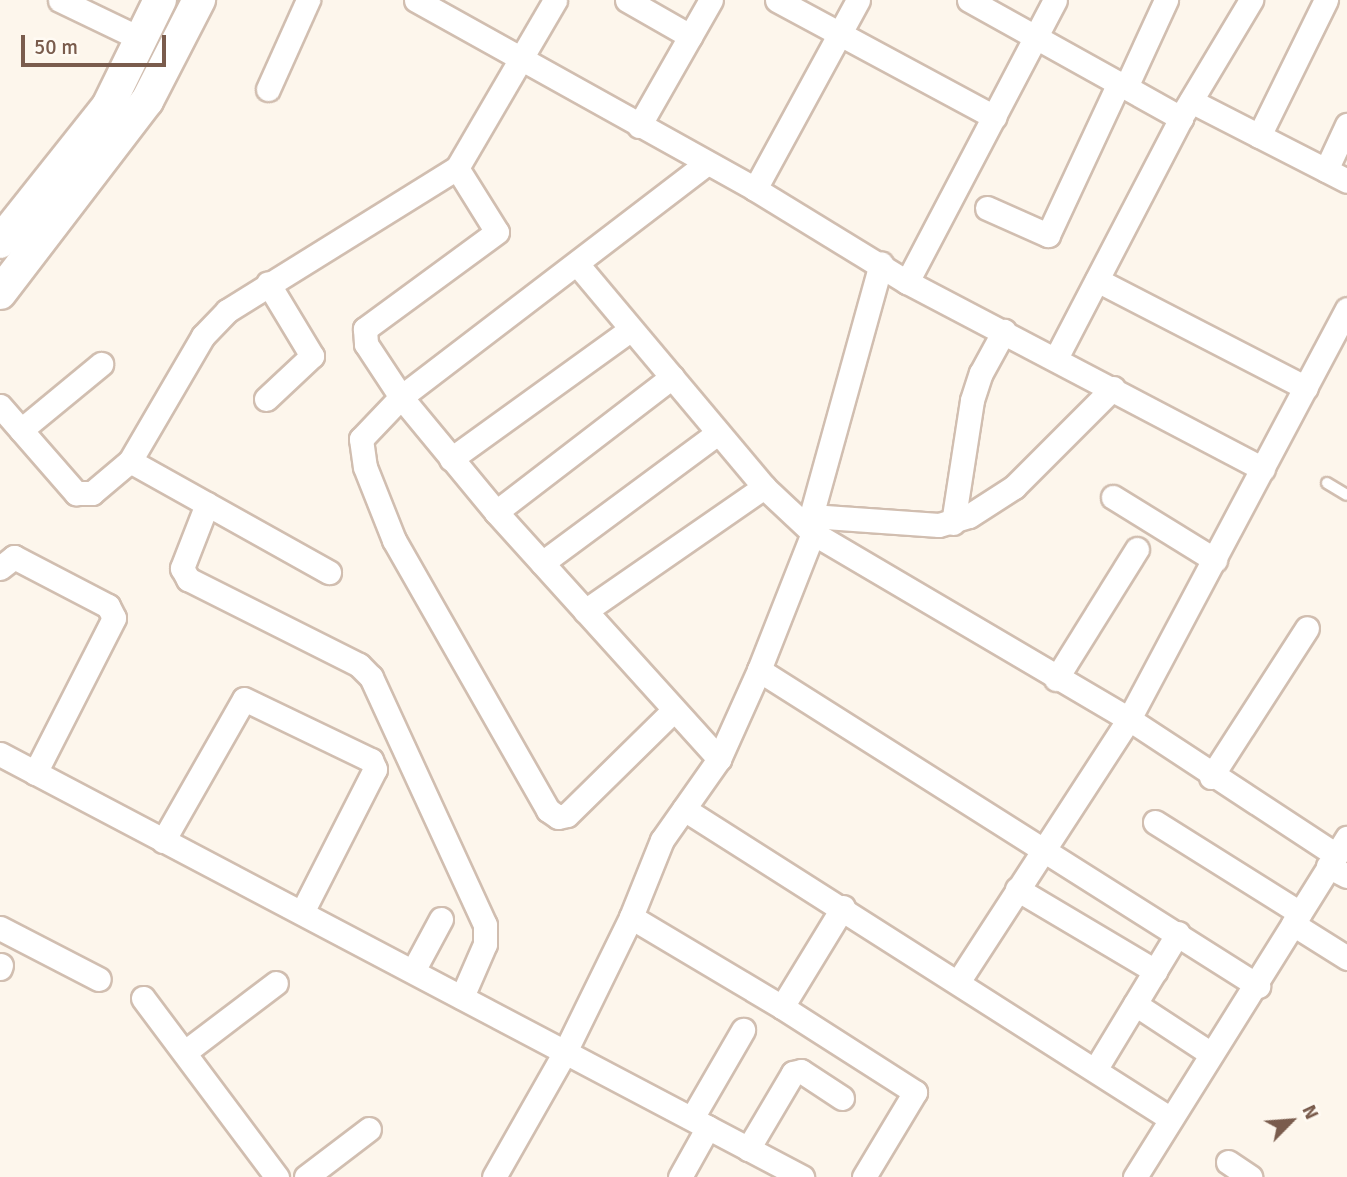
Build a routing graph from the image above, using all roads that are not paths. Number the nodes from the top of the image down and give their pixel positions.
1 (60, 0) edge
2 (160, 0) edge
3 (199, 0) edge
4 (307, 0) edge
5 (416, 0) edge
6 (555, 0) edge
7 (627, 0) edge
8 (711, 0) edge
9 (777, 0) edge
10 (858, 0) edge
11 (1055, 0) edge
12 (1166, 0) edge
13 (1251, 0) edge
14 (1326, 0) edge
15 (973, 1) edge
16 (838, 35) junction
17 (690, 36) junction
18 (1037, 36) junction
19 (143, 40) junction
20 (524, 60) junction
21 (1123, 85) junction
22 (268, 89) dead end
23 (1186, 109) junction
24 (994, 117) junction
25 (1347, 125) edge
26 (639, 126) junction
27 (1259, 136) junction
28 (707, 163) junction
29 (457, 169) junction
30 (1326, 170) junction
31 (1347, 181) edge
32 (755, 188) junction
33 (988, 208) dead end
34 (0, 242) edge
35 (576, 264) junction
36 (881, 264) junction
37 (1097, 280) junction
38 (907, 282) junction
39 (268, 283) junction
40 (0, 293) edge
41 (1347, 309) edge
42 (631, 328) junction
43 (1004, 331) junction
44 (1056, 358) junction
45 (101, 364) dead end
46 (672, 377) junction
47 (1113, 388) junction
48 (1306, 388) junction
49 (401, 397) junction
50 (267, 399) dead end
51 (0, 406) edge
52 (21, 430) junction
53 (718, 433) junction
54 (451, 460) junction
55 (130, 461) junction
56 (1264, 469) junction
57 (1326, 483) dead end
58 (764, 487) junction
59 (1347, 495) edge
60 (1113, 497) dead end
61 (207, 504) junction
62 (496, 512) junction
63 (953, 523) junction
64 (812, 524) junction
65 (1137, 550) dead end
66 (1215, 560) junction
67 (542, 563) junction
68 (0, 568) edge
69 (329, 572) dead end
70 (585, 611) junction
71 (1307, 628) dead end
72 (759, 670) junction
73 (1056, 678) junction
74 (673, 711) junction
75 (1129, 719) junction
76 (0, 754) edge
77 (719, 759) junction
78 (35, 773) junction
79 (1211, 777) junction
80 (684, 809) junction
81 (1155, 822) dead end
82 (163, 841) junction
83 (1043, 847) junction
84 (1339, 859) edge
85 (1017, 889) junction
86 (843, 907) junction
87 (302, 912) junction
88 (631, 918) junction
89 (441, 919) dead end
90 (1296, 919) junction
91 (0, 928) edge
92 (1178, 933) junction
93 (1347, 958) edge
94 (413, 971) junction
95 (1155, 971) junction
96 (99, 979) dead end
97 (958, 982) junction
98 (276, 983) dead end
99 (1258, 986) junction
100 (462, 997) junction
101 (143, 998) dead end
102 (1135, 1004) junction
103 (782, 1007) junction
104 (743, 1030) dead end
105 (185, 1052) junction
106 (565, 1052) junction
107 (1211, 1054) junction
108 (1095, 1070) junction
109 (842, 1098) dead end
110 (1171, 1119) junction
111 (700, 1123) junction
112 (369, 1129) dead end
113 (748, 1149) junction
114 (1228, 1162) dead end
115 (277, 1177) edge
116 (306, 1177) edge
117 (494, 1177) edge
118 (680, 1177) edge
119 (802, 1177) edge
120 (864, 1177) edge
121 (1135, 1177) edge
122 (1250, 1177) edge

1 - 19 street
2 - 19 street
3 - 40 street
4 - 22 street
5 - 20 street
6 - 20 street
7 - 17 street
8 - 17 street
9 - 16 street
10 - 16 street
11 - 18 street
12 - 21 street
13 - 23 street
14 - 27 street
15 - 18 street
16 - 24 street
16 - 32 street
17 - 26 street
18 - 21 street
18 - 24 street
19 - 34 street
20 - 26 street
20 - 29 street
21 - 23 street
21 - 33 street
23 - 27 street
23 - 37 street
24 - 38 street
25 - 30 street
26 - 28 street
27 - 30 street
28 - 32 street
28 - 35 street
29 - 39 street
29 - 49 street
30 - 31 street
32 - 36 street
35 - 42 street
35 - 49 street
36 - 38 street
36 - 64 street
37 - 44 street
37 - 48 street
38 - 43 street
39 - 50 street
39 - 55 street
41 - 48 street
42 - 46 street
42 - 54 street
43 - 44 street
43 - 63 street
44 - 47 street
45 - 52 street
46 - 53 street
46 - 62 street
47 - 56 street
47 - 63 street
48 - 56 street
49 - 54 street
49 - 74 street
51 - 52 street
52 - 55 street
53 - 58 street
53 - 67 street
54 - 62 street
55 - 61 street
56 - 66 street
57 - 59 lane
58 - 64 street
58 - 70 street
60 - 66 street
61 - 69 street
61 - 100 street
62 - 67 street
63 - 64 street
64 - 72 street
64 - 73 street
65 - 73 street
66 - 75 street
67 - 70 street
68 - 78 street
70 - 74 street
71 - 79 street
72 - 77 street
72 - 83 street
73 - 75 street
74 - 77 street
75 - 79 street
75 - 83 street
76 - 78 street
77 - 80 street
78 - 82 street
79 - 84 street
80 - 86 street
80 - 88 street
81 - 90 street
82 - 87 street
82 - 87 street
83 - 85 street
83 - 92 street
84 - 90 street
85 - 95 street
85 - 97 street
86 - 97 street
86 - 103 street
87 - 94 street
88 - 103 street
88 - 106 street
89 - 94 street
90 - 93 street
90 - 99 street
91 - 96 street
92 - 95 street
92 - 99 street
94 - 100 street
95 - 102 street
97 - 108 street
98 - 105 street
99 - 107 street
100 - 106 street
101 - 105 street
102 - 107 street
102 - 108 street
103 - 120 street
104 - 111 street
105 - 115 street
106 - 111 street
106 - 117 street
107 - 110 street
108 - 110 street
109 - 113 street
110 - 121 street
111 - 113 street
111 - 118 street
112 - 116 street
113 - 119 street
114 - 122 street

